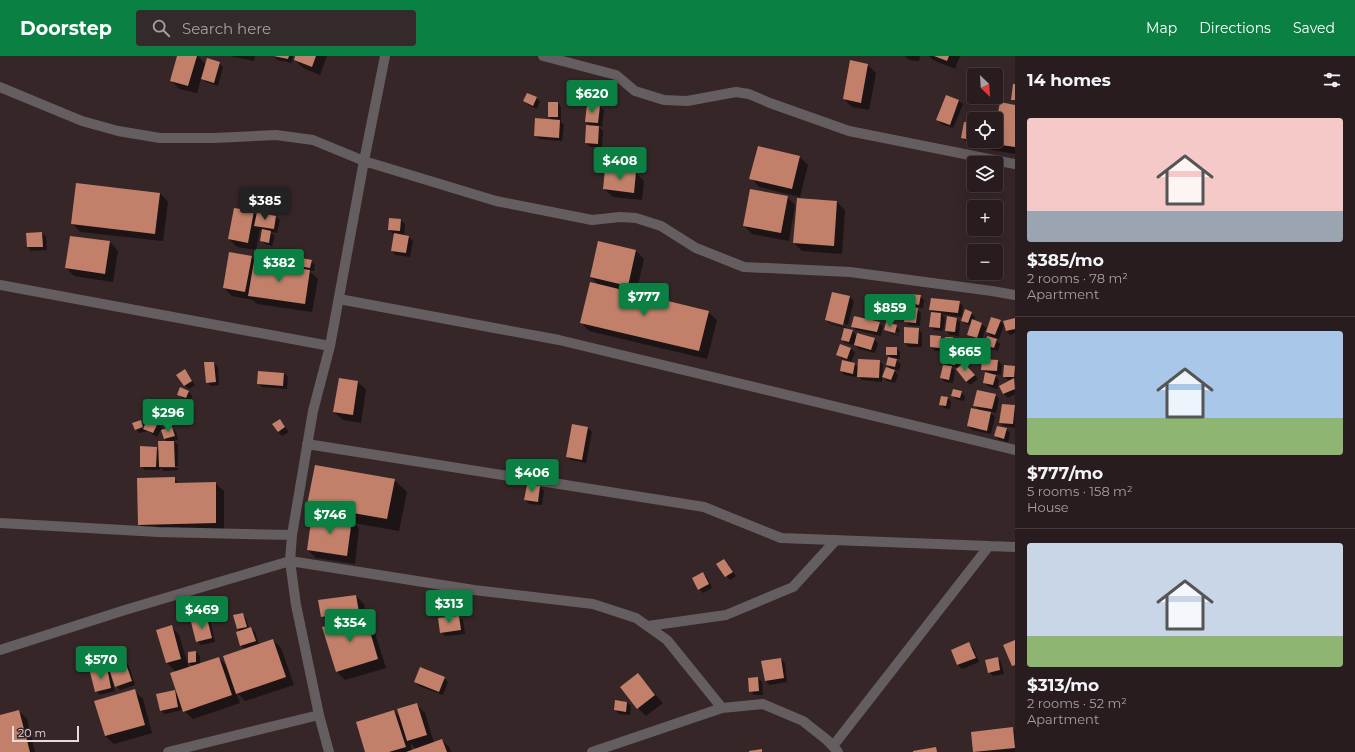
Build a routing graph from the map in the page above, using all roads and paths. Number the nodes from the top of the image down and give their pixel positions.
1 (385, 56) edge
2 (543, 56) edge
3 (0, 87) edge
4 (364, 161) junction
5 (1015, 164) edge
6 (0, 285) edge
7 (1015, 295) edge
8 (339, 299) junction
9 (330, 346) junction
10 (307, 444) junction
11 (1015, 450) edge
12 (0, 524) edge
13 (292, 535) junction
14 (836, 540) junction
15 (989, 546) junction
16 (1015, 548) edge
17 (290, 561) junction
18 (648, 626) junction
19 (0, 650) edge
20 (722, 708) junction
21 (319, 715) junction
22 (836, 749) edge
23 (168, 752) edge
24 (329, 752) edge
25 (592, 752) edge

1 - 4 street
2 - 5 street
3 - 4 street
4 - 7 street
4 - 8 street
6 - 9 street
8 - 9 street
8 - 11 street
9 - 10 street
10 - 13 street
10 - 14 street
12 - 13 street
13 - 17 street
14 - 15 street
14 - 18 street
15 - 16 street
15 - 22 street
17 - 18 street
17 - 19 street
17 - 21 street
18 - 20 street
20 - 22 street
20 - 25 street
21 - 23 street
21 - 24 street

